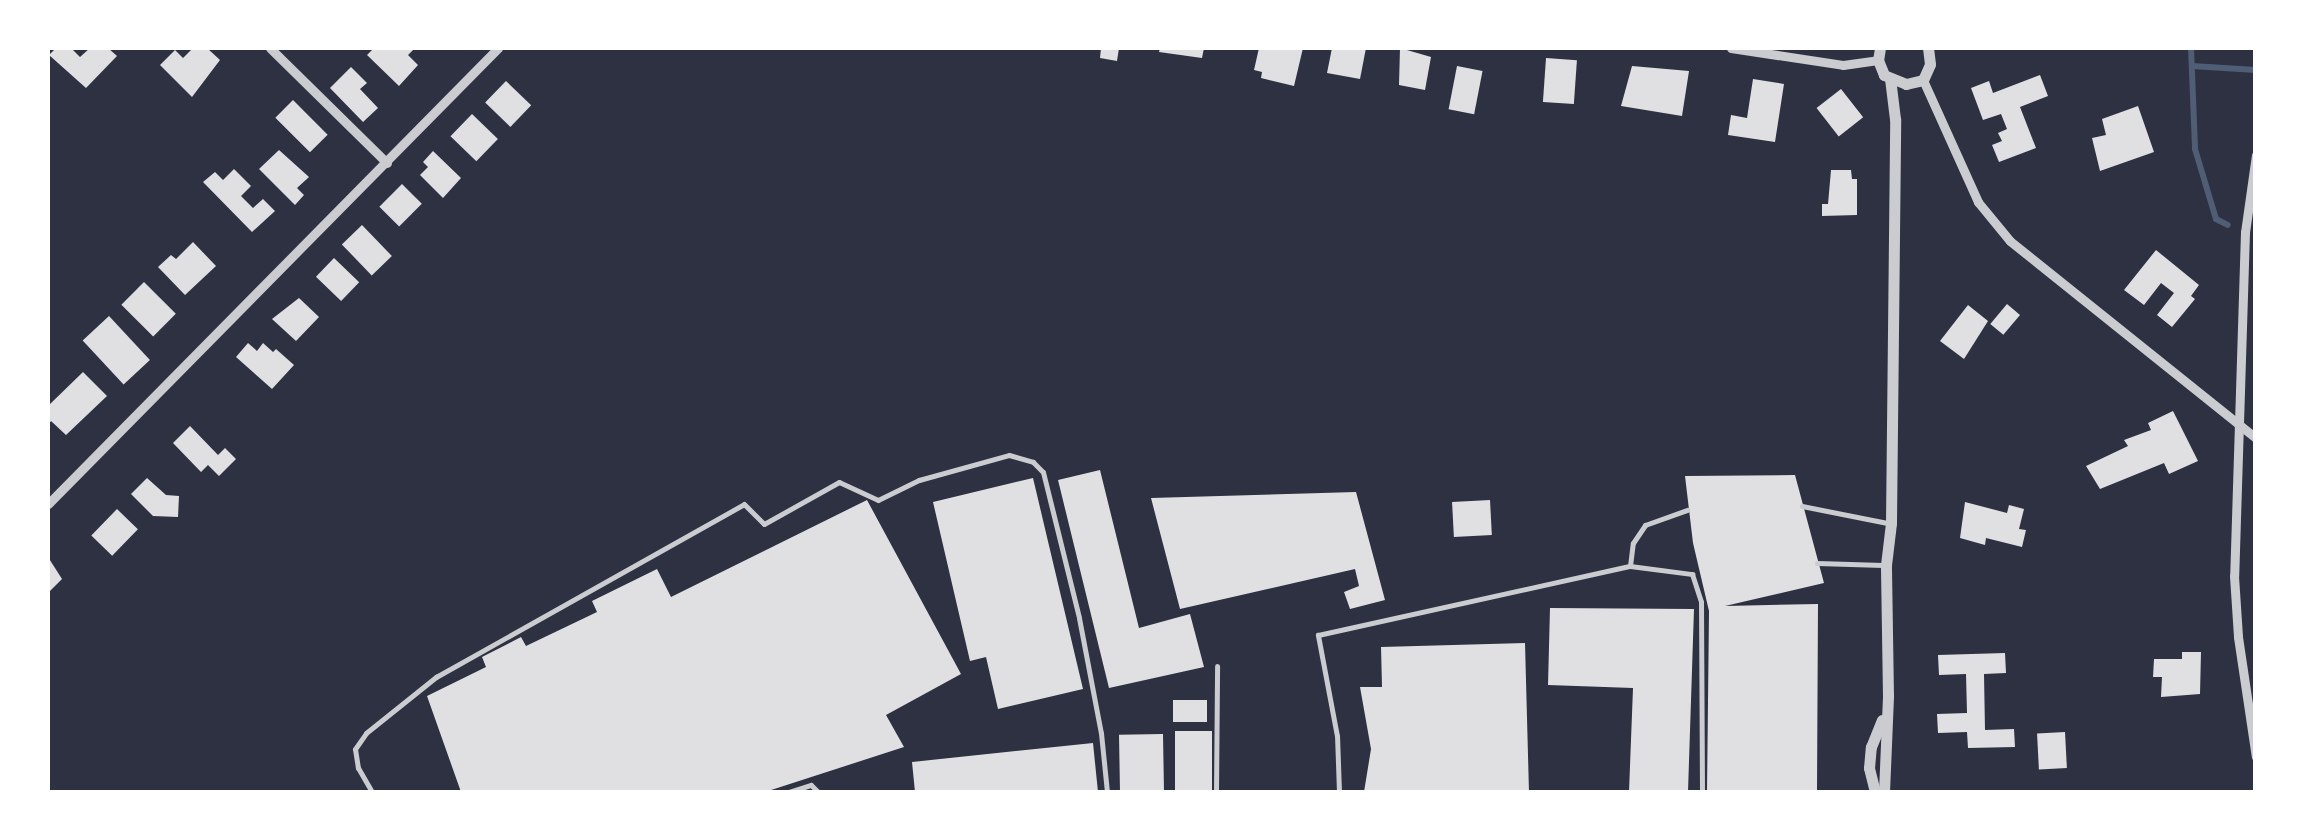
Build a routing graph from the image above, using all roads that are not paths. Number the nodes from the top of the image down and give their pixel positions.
1 (270, 48) edge
2 (498, 48) edge
3 (1732, 48) edge
4 (1928, 48) edge
5 (1879, 54) edge
6 (1890, 80) junction
7 (1923, 80) junction
8 (2256, 156) edge
9 (386, 163) junction
10 (2239, 426) junction
11 (2256, 438) edge
12 (48, 504) edge
13 (1802, 506) dead end
14 (1687, 510) dead end
15 (1891, 524) junction
16 (1818, 563) dead end
17 (1886, 565) junction
18 (1630, 566) junction
19 (1217, 666) dead end
20 (1888, 702) junction
21 (2256, 758) edge
22 (372, 792) edge
23 (789, 792) edge
24 (818, 792) edge
25 (1107, 792) edge
26 (1216, 792) edge
27 (1338, 792) edge
28 (1702, 792) edge
29 (1875, 792) edge
30 (1884, 792) edge

1 - 9 street
2 - 9 street
3 - 5 street
4 - 7 street
5 - 6 street
6 - 7 street
6 - 15 street
7 - 10 street
8 - 10 street
9 - 12 street
10 - 11 street
10 - 21 street
13 - 15 lane
14 - 18 lane
15 - 17 street
16 - 17 lane
17 - 20 street
18 - 27 lane
18 - 28 lane
19 - 26 lane
20 - 29 street
20 - 30 street
22 - 25 lane
23 - 24 lane

